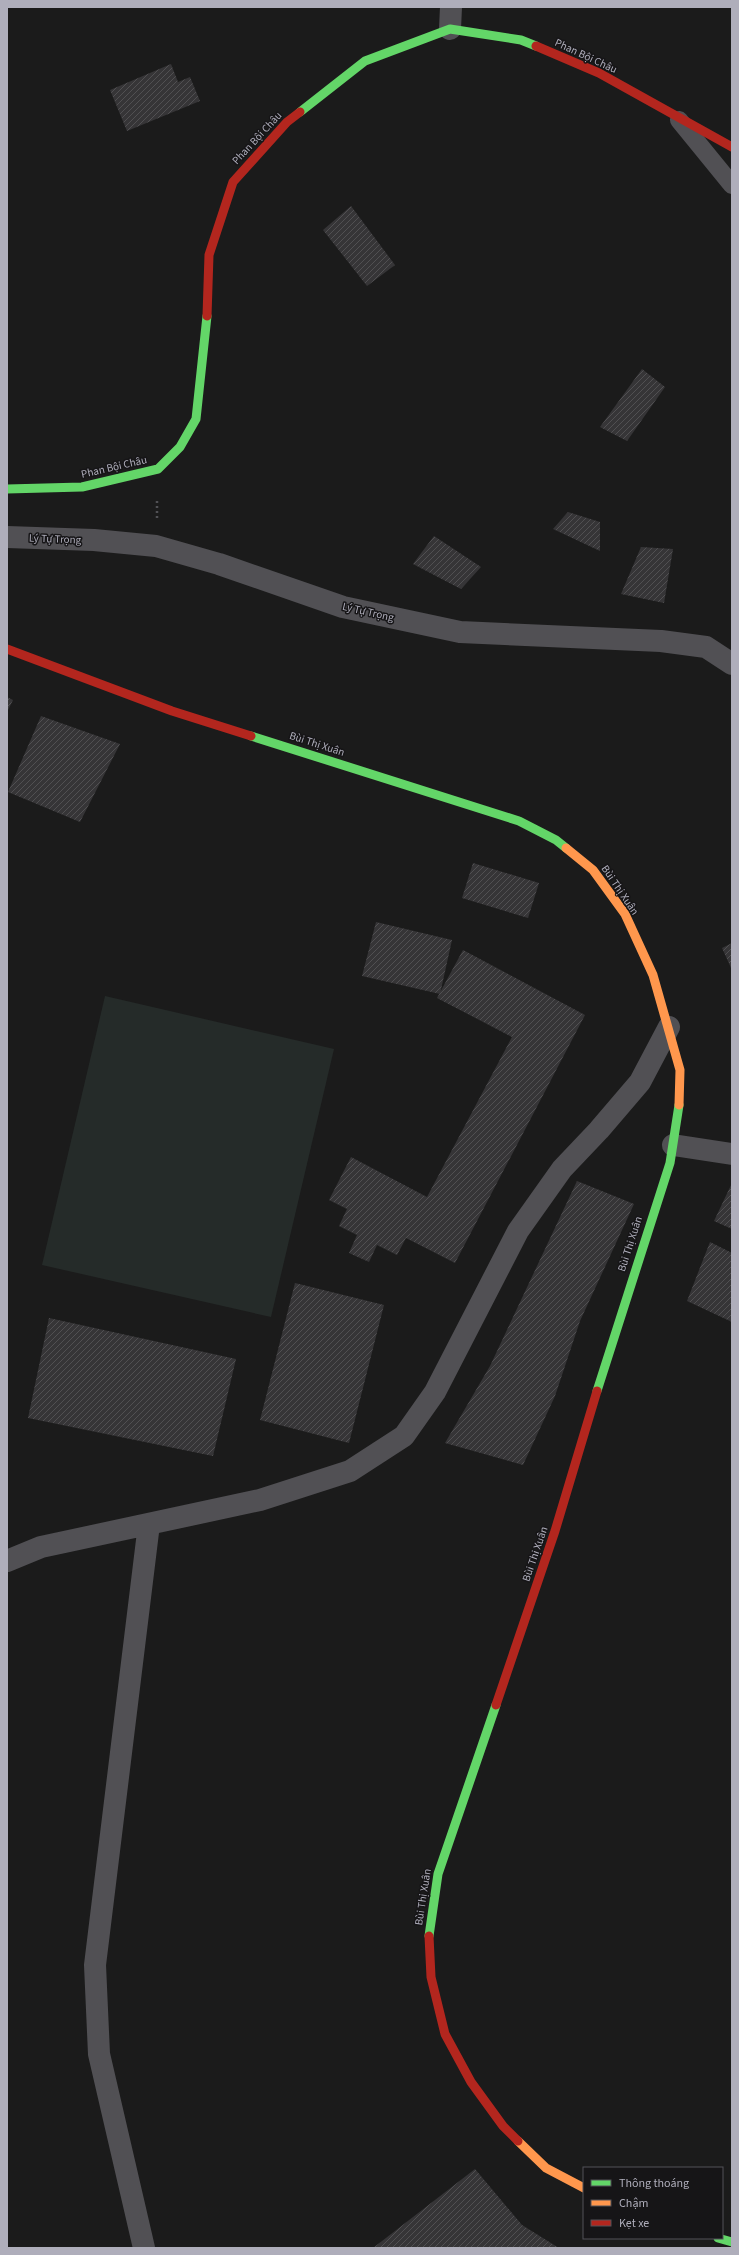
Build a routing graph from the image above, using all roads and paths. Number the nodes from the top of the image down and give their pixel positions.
1 (451, 7) edge
2 (450, 29) junction
3 (676, 116) junction
4 (732, 147) edge
5 (732, 185) edge
6 (158, 469) junction
7 (7, 489) edge
8 (7, 537) edge
9 (156, 546) junction
10 (7, 649) edge
11 (732, 664) edge
12 (669, 1026) junction
13 (673, 1145) junction
14 (732, 1154) edge
15 (149, 1524) junction
16 (7, 1561) edge
17 (583, 2187) edge
18 (722, 2239) edge
19 (732, 2242) edge
20 (144, 2248) edge

1 - 2 street
2 - 3 street, Phan Bội Châu
2 - 6 street, Phan Bội Châu
3 - 4 street, Phan Bội Châu
3 - 5 lane
6 - 7 street, Phan Bội Châu
6 - 9 path
8 - 9 street, Lý Tự Trọng
9 - 11 street, Lý Tự Trọng
10 - 12 street, Bùi Thị Xuân
12 - 13 street, Bùi Thị Xuân
12 - 15 street
13 - 14 street
13 - 17 street, Bùi Thị Xuân
15 - 16 street
15 - 20 street
18 - 19 street

